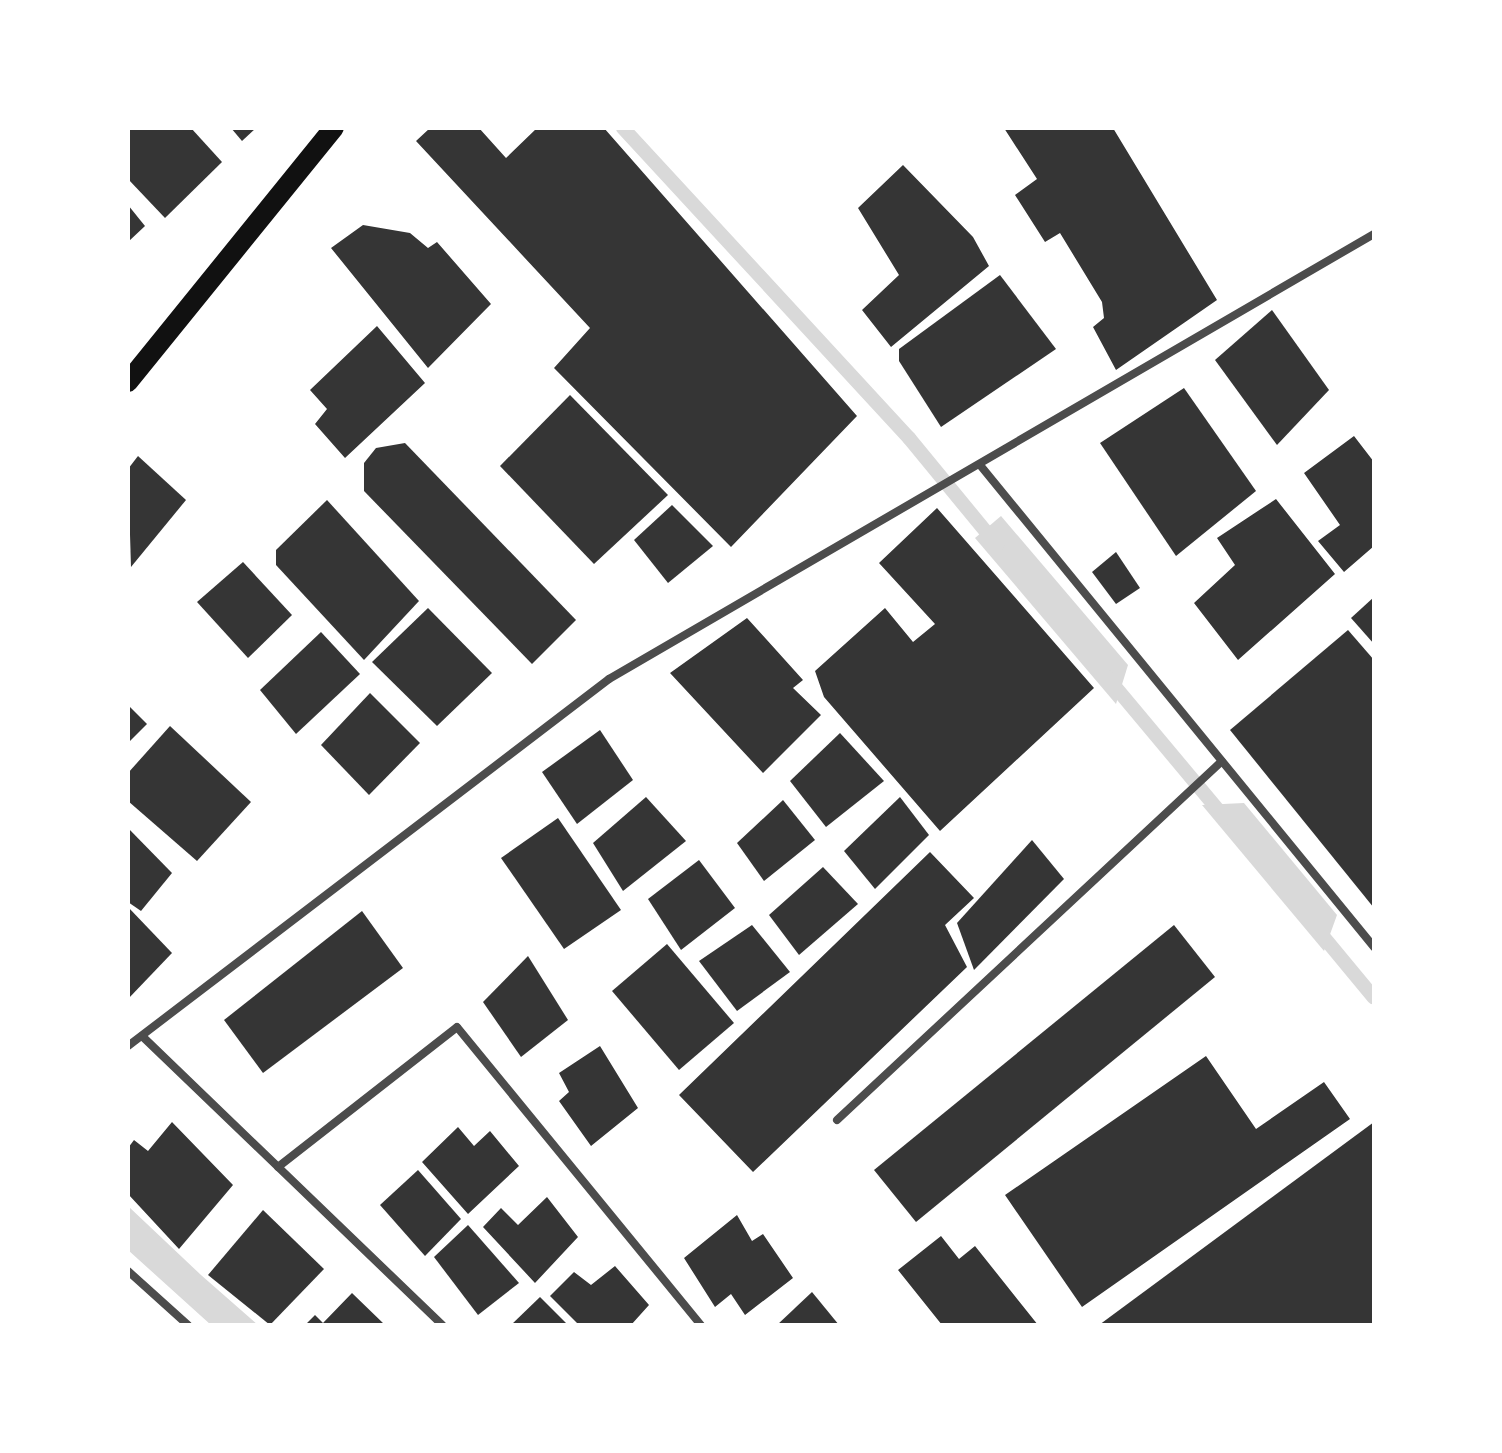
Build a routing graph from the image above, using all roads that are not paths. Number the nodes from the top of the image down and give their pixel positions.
1 (334, 128) edge
2 (1374, 234) edge
3 (128, 382) edge
4 (980, 465) junction
5 (1222, 761) junction
6 (1374, 947) edge
7 (142, 1036) junction
8 (128, 1046) edge
9 (837, 1120) dead end
10 (278, 1167) junction
11 (128, 1271) edge
12 (188, 1325) edge
13 (442, 1325) edge
14 (701, 1325) edge

1 - 3 main road
2 - 4 street
4 - 5 street
4 - 7 street
5 - 6 street
5 - 9 street
7 - 8 street
7 - 10 street
10 - 13 street
10 - 14 street
11 - 12 street

